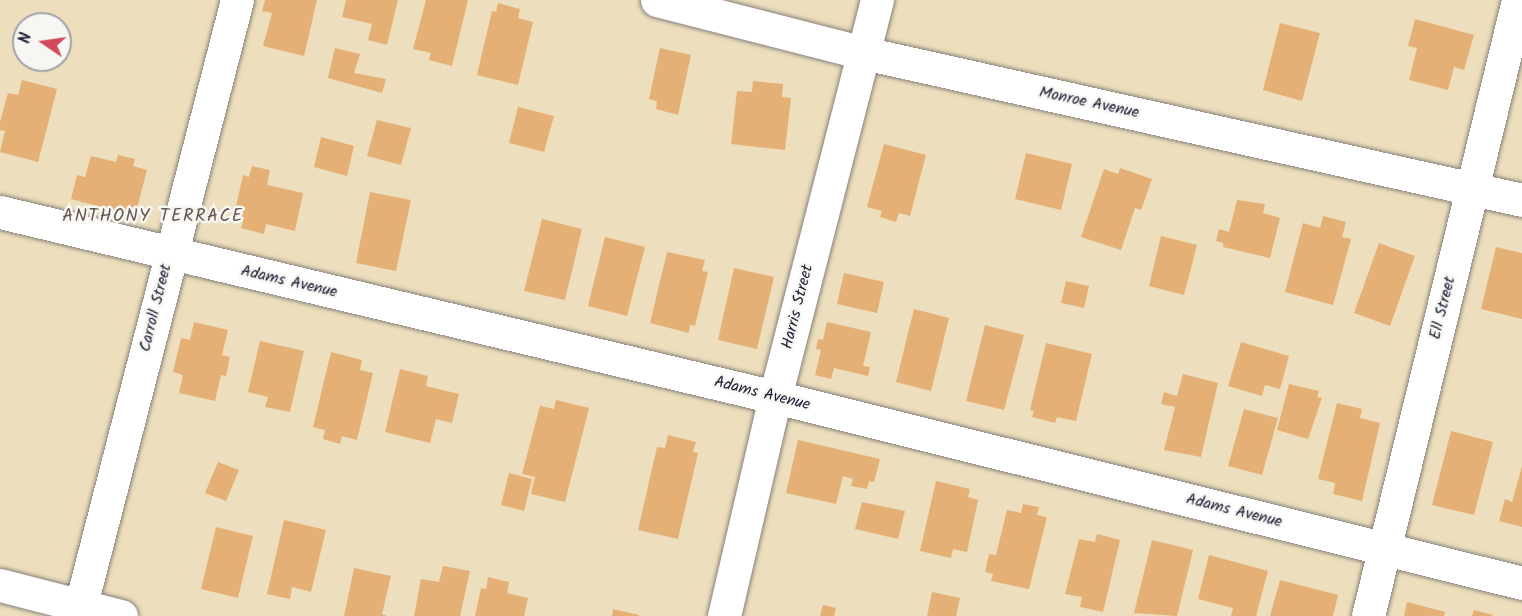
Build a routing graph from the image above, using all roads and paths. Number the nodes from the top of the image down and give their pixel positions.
1 (237, 0) edge
2 (657, 0) edge
3 (878, 0) edge
4 (1518, 0) edge
5 (864, 53) junction
6 (1472, 188) junction
7 (1522, 200) edge
8 (0, 213) edge
9 (170, 254) junction
10 (775, 397) junction
11 (1385, 549) junction
12 (1522, 583) edge
13 (0, 585) edge
14 (79, 611) edge
15 (121, 616) edge
16 (724, 616) edge
17 (1368, 616) edge

1 - 9 street, Carroll Street
2 - 5 street, Monroe Avenue
3 - 5 street, Harris Street
4 - 6 street, Ell Street
5 - 6 street, Monroe Avenue
5 - 10 street, Harris Street
6 - 7 street, Monroe Avenue
6 - 11 street, Ell Street
8 - 9 street, Adams Avenue
9 - 10 street, Adams Avenue
9 - 14 street, Carroll Street
10 - 11 street, Adams Avenue
10 - 16 street, Harris Street
11 - 12 street, Adams Avenue
11 - 17 street, Ell Street
13 - 14 street
14 - 15 street

